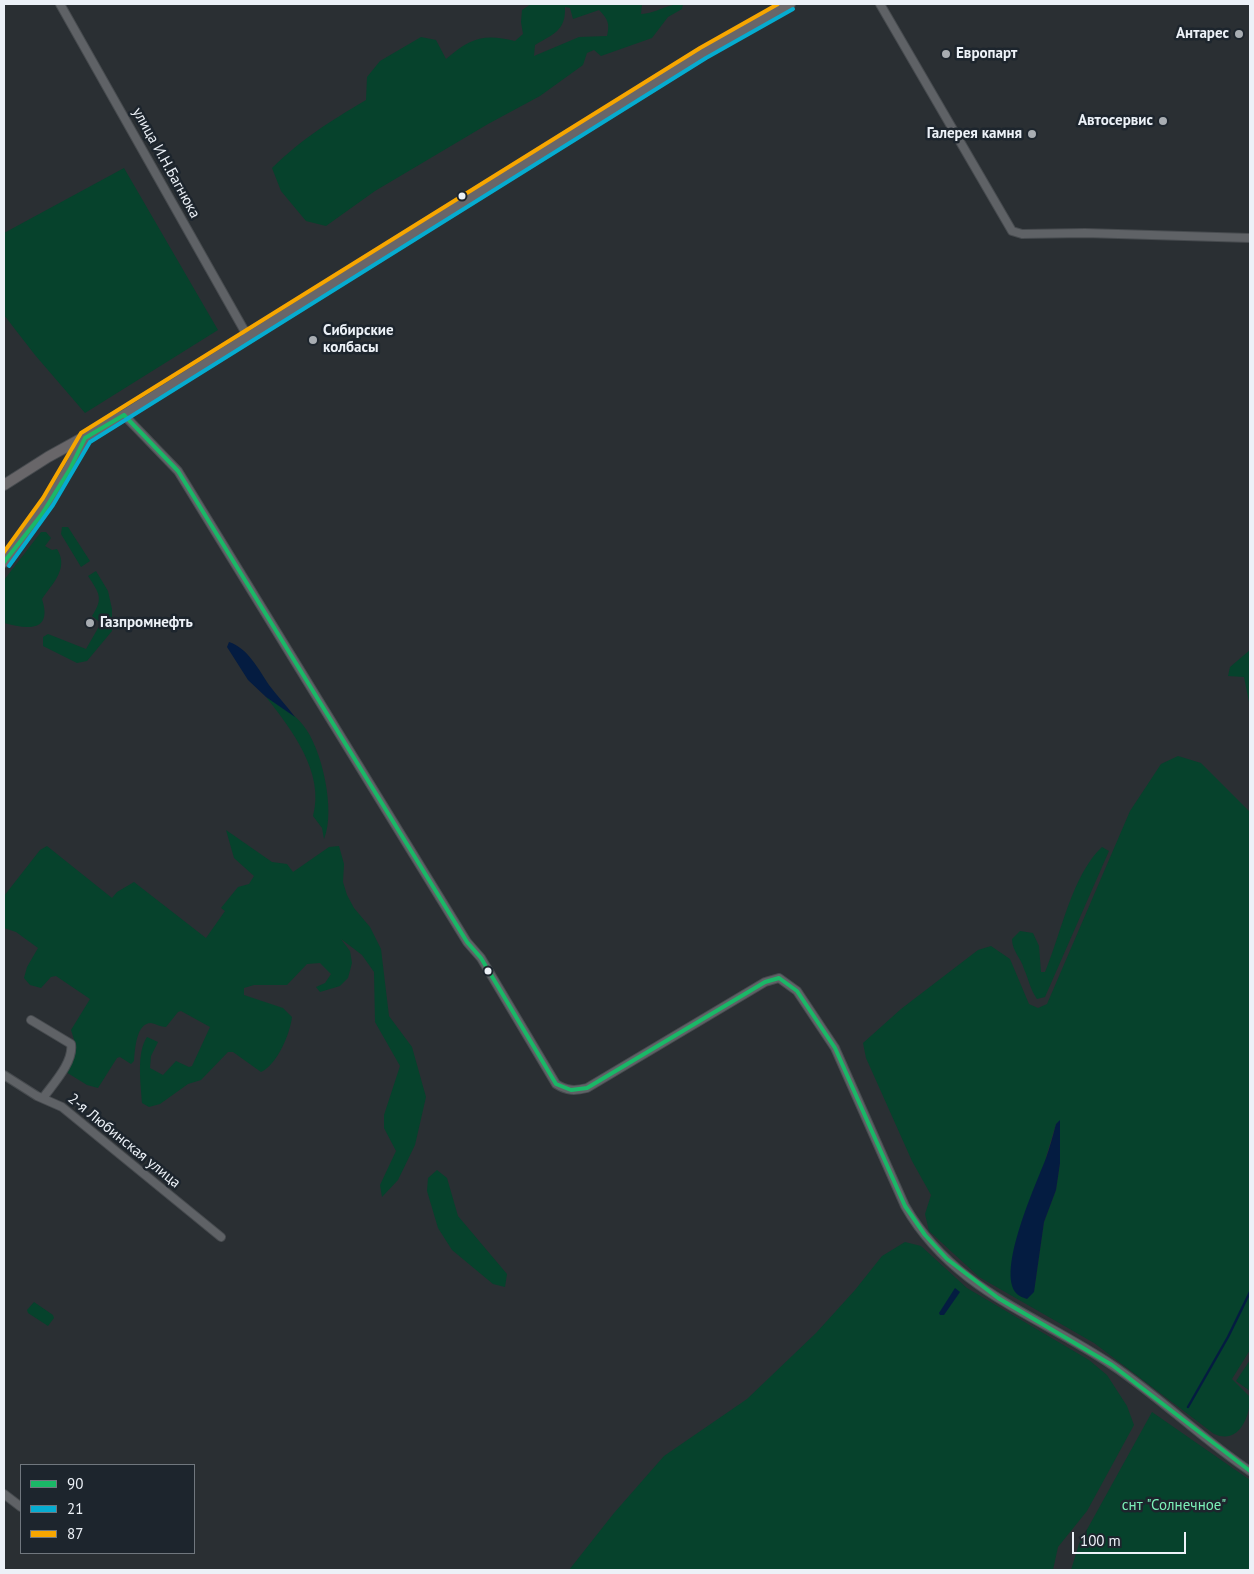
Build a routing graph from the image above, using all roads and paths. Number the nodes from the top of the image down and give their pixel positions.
1 (60, 4) edge
2 (790, 4) edge
3 (880, 4) edge
4 (1250, 238) edge
5 (248, 337) junction
6 (124, 415) junction
7 (85, 438) junction
8 (4, 484) edge
9 (4, 562) edge
10 (31, 1020) dead end
11 (4, 1075) edge
12 (43, 1098) junction
13 (222, 1237) dead end
14 (1250, 1471) edge
15 (4, 1494) edge
16 (20, 1507) edge

1 - 5 street, улица И.Н.Багнюка
2 - 5 main road
3 - 4 street
5 - 6 main road
6 - 7 main road
6 - 14 street
7 - 8 main road
7 - 9 main road
10 - 12 street
11 - 12 street, 2-я Любинская улица
12 - 13 street, 2-я Любинская улица
15 - 16 street

